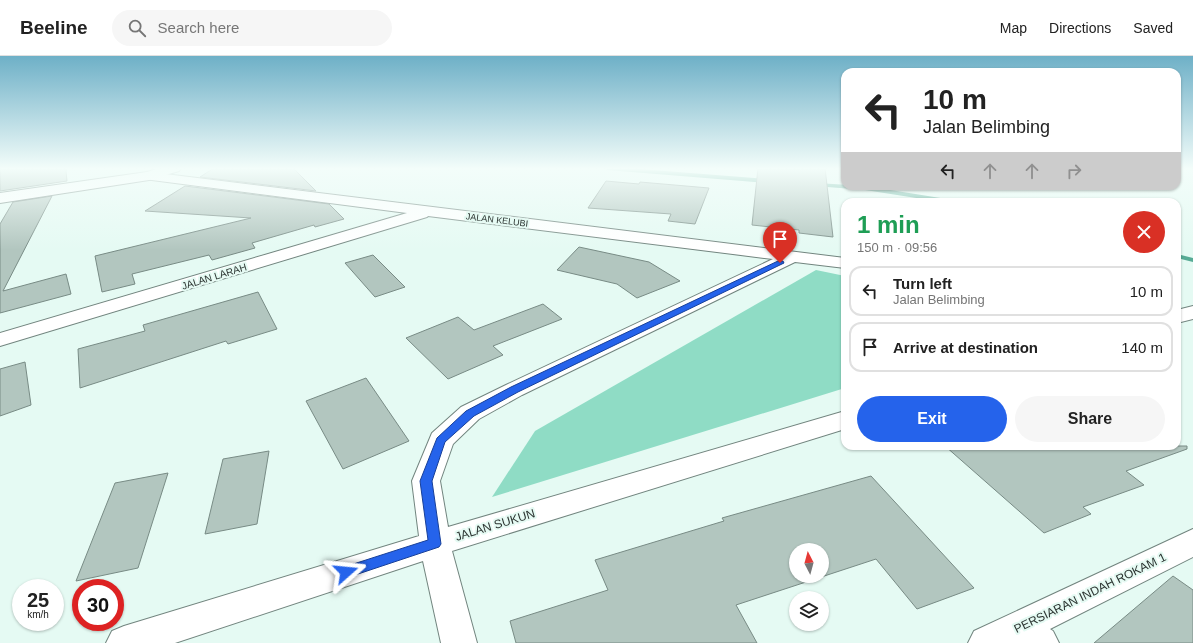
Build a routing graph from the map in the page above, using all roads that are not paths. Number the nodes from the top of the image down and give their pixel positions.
1 (18, 195) edge
2 (299, 195) edge
3 (0, 198) edge
4 (428, 212) junction
5 (794, 256) junction
6 (841, 262) edge
7 (1193, 312) edge
8 (1181, 316) edge
9 (0, 340) edge
10 (841, 421) edge
11 (1193, 542) edge
12 (435, 544) junction
13 (1031, 635) edge
14 (124, 643) edge
15 (458, 643) edge
16 (986, 643) edge

1 - 3 street
2 - 4 street, JALAN KELUBI
4 - 5 street, JALAN KELUBI
4 - 9 street, JALAN LARAH
5 - 6 street, JALAN KELUBI
5 - 12 street
7 - 8 street
10 - 12 street, JALAN SUKUN
11 - 13 street, PERSIARAN INDAH ROKAM 1
12 - 14 street, JALAN SUKUN
12 - 15 street
13 - 16 street, PERSIARAN INDAH ROKAM 1

